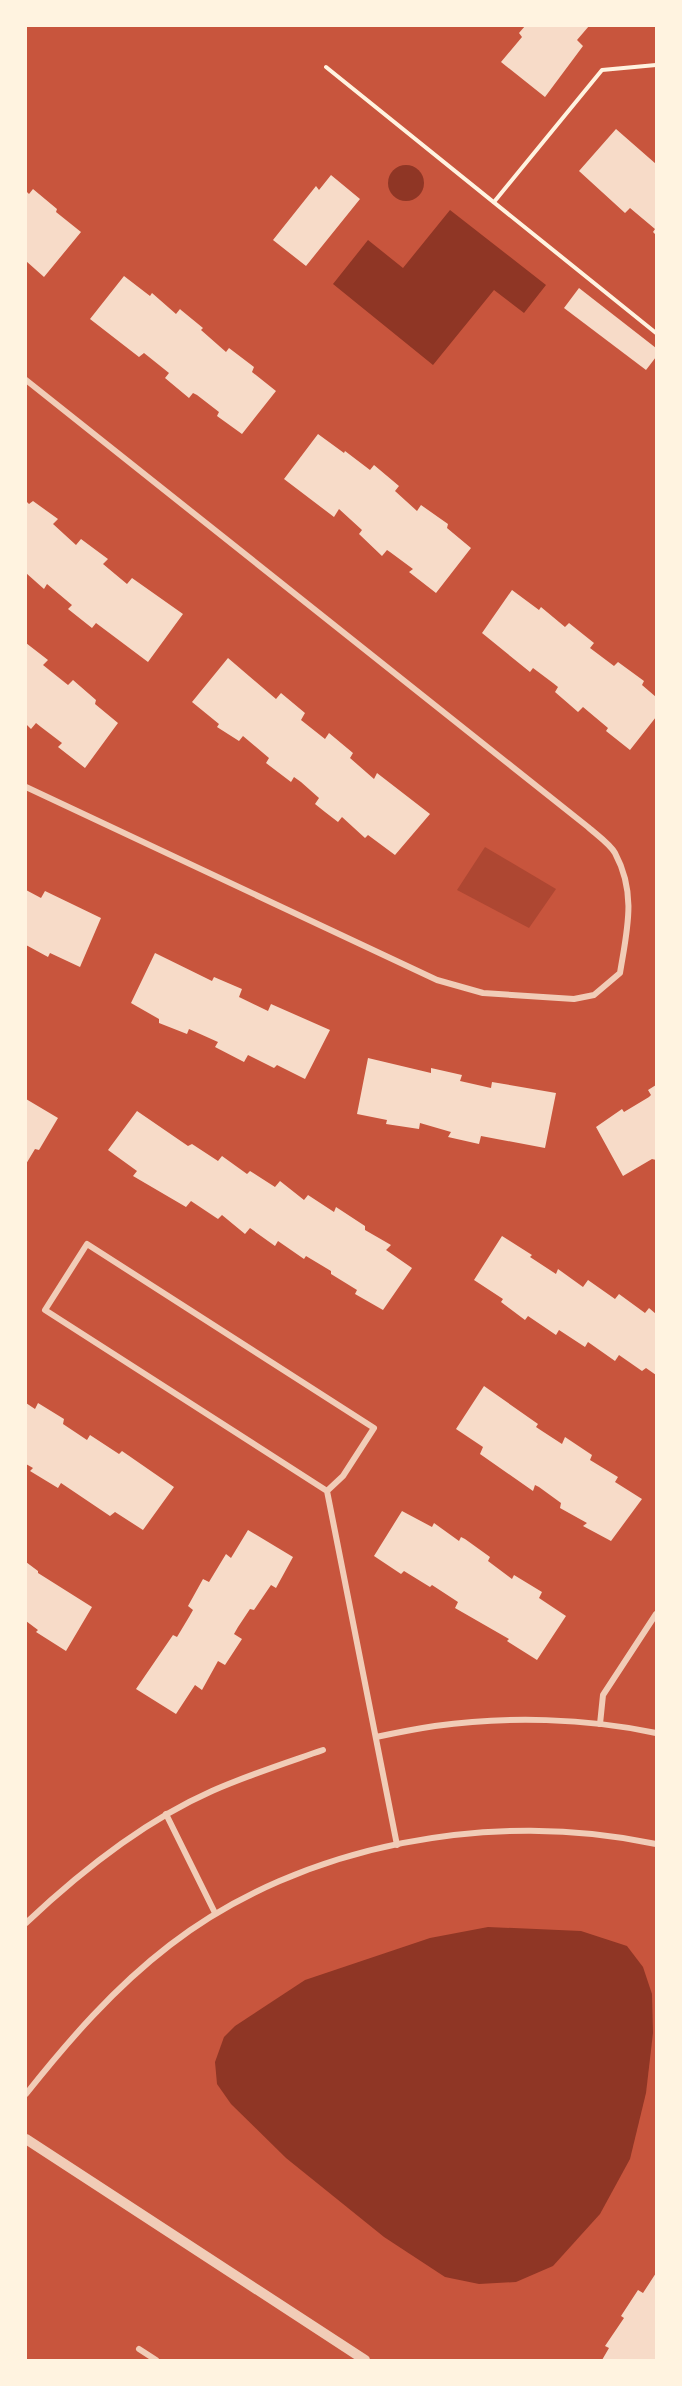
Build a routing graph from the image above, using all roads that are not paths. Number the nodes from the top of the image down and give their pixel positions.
1 (26, 380) edge
2 (26, 787) edge
3 (327, 1491) junction
4 (657, 1614) edge
5 (600, 1724) junction
6 (657, 1733) edge
7 (376, 1737) junction
8 (323, 1750) dead end
9 (166, 1814) junction
10 (657, 1844) edge
11 (397, 1845) junction
12 (215, 1913) junction
13 (26, 1923) edge
14 (26, 2094) edge
15 (26, 2139) edge
16 (139, 2349) dead end
17 (156, 2361) edge
18 (365, 2361) edge

1 - 2 street
3 - 3 street
3 - 7 street
4 - 5 street
5 - 6 street
5 - 7 street
7 - 11 street
8 - 9 street
9 - 12 street
9 - 13 street
10 - 11 street
11 - 12 street
12 - 14 street
15 - 18 street
16 - 17 street

